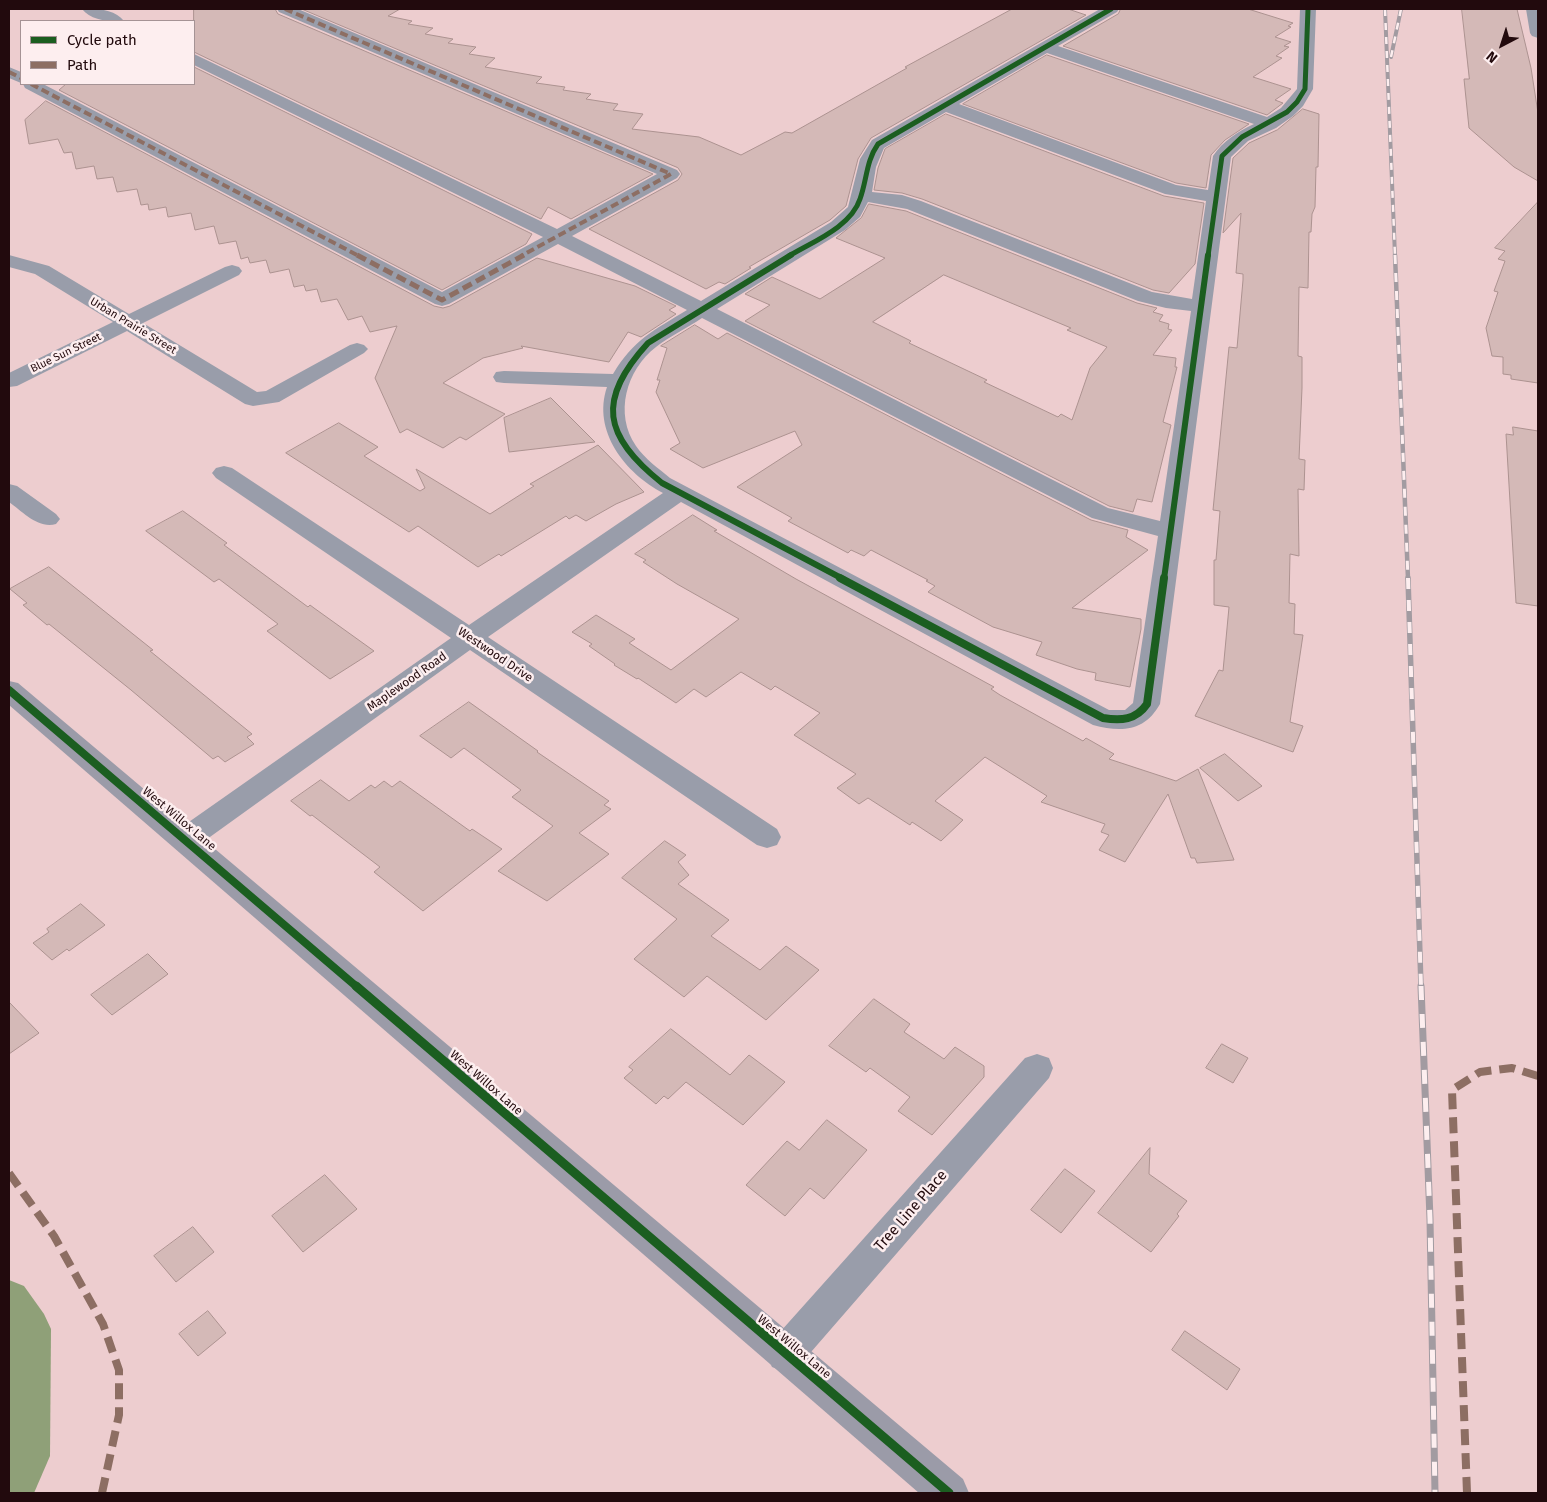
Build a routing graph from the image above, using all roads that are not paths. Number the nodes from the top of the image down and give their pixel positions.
1 (90, 9) edge
2 (285, 9) edge
3 (1111, 9) edge
4 (1308, 9) edge
5 (1534, 9) edge
6 (114, 20) edge
7 (1538, 33) edge
8 (1045, 47) junction
9 (195, 59) edge
10 (33, 85) edge
11 (944, 105) junction
12 (1270, 124) junction
13 (861, 196) junction
14 (1217, 196) junction
15 (557, 236) junction
16 (9, 260) edge
17 (232, 271) dead end
18 (1202, 306) junction
19 (702, 311) junction
20 (127, 323) junction
21 (357, 349) dead end
22 (504, 377) dead end
23 (618, 380) junction
24 (9, 381) edge
25 (224, 473) dead end
26 (9, 491) edge
27 (680, 492) junction
28 (48, 519) dead end
29 (1171, 531) junction
30 (470, 637) junction
31 (9, 690) edge
32 (767, 837) dead end
33 (186, 839) junction
34 (1037, 1068) dead end
35 (785, 1354) junction
36 (949, 1493) edge

1 - 6 street
2 - 15 street
3 - 8 street
4 - 12 street
5 - 7 street
8 - 11 street
8 - 12 street
9 - 15 street
10 - 15 street
11 - 13 street
11 - 14 street
12 - 14 street
13 - 18 street
13 - 19 street
14 - 18 street
15 - 19 street
16 - 20 street, Urban Prairie Street
17 - 20 street, Blue Sun Street
18 - 29 street
19 - 23 street
19 - 29 street
20 - 21 street, Urban Prairie Street
20 - 24 street, Blue Sun Street
22 - 23 street
23 - 27 street
25 - 30 street, Westwood Drive
26 - 28 street
27 - 29 street
27 - 30 street, Maplewood Road
30 - 32 street, Westwood Drive
30 - 33 street, Maplewood Road
31 - 33 main road, West Willox Lane
33 - 35 main road, West Willox Lane
34 - 35 street, Tree Line Place
35 - 36 main road, West Willox Lane

